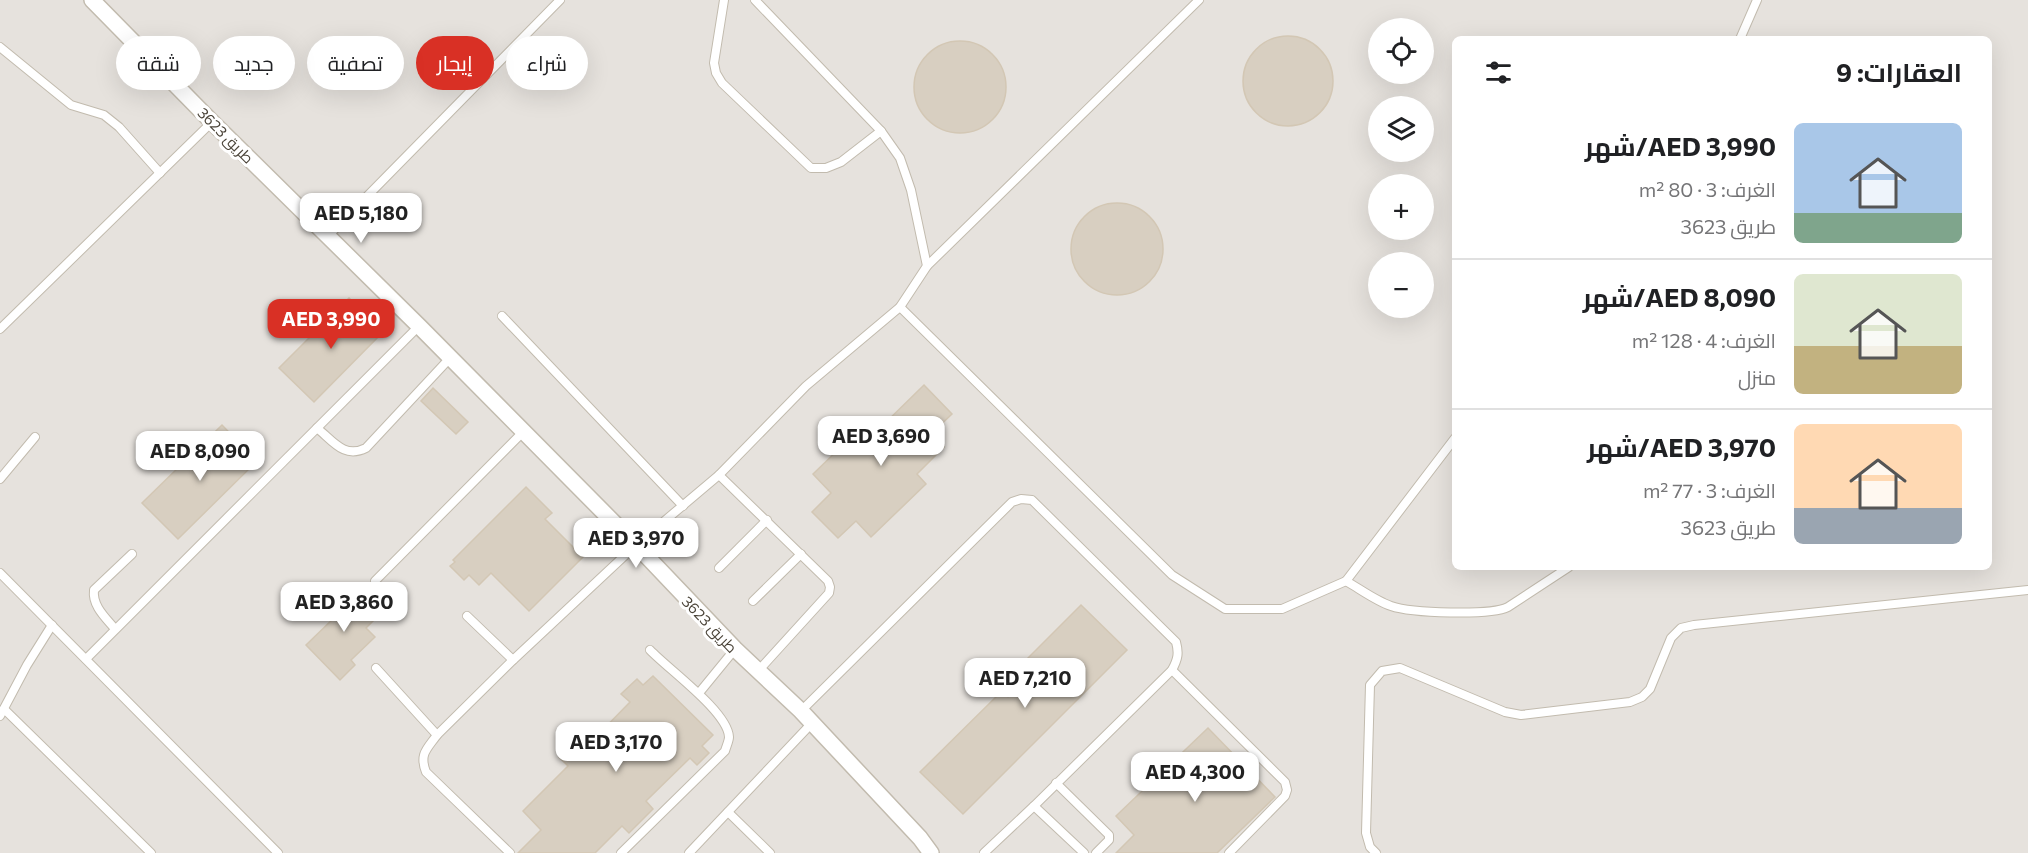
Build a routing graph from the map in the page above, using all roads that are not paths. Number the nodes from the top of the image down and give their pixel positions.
1 (92, 0) edge
2 (560, 0) edge
3 (724, 0) edge
4 (755, 0) edge
5 (1200, 0) edge
6 (1757, 0) edge
7 (1741, 36) edge
8 (0, 47) edge
9 (212, 122) junction
10 (881, 131) junction
11 (160, 173) junction
12 (333, 239) junction
13 (927, 266) junction
14 (900, 307) junction
15 (502, 316) dead end
16 (419, 326) junction
17 (0, 329) edge
18 (450, 358) junction
19 (317, 428) junction
20 (523, 432) junction
21 (35, 437) dead end
22 (1452, 442) edge
23 (719, 475) junction
24 (0, 479) edge
25 (683, 506) junction
26 (766, 520) junction
27 (636, 545) junction
28 (132, 554) dead end
29 (801, 554) junction
30 (719, 568) dead end
31 (1564, 570) edge
32 (3, 576) edge
33 (375, 581) dead end
34 (1346, 581) junction
35 (2028, 590) edge
36 (753, 601) dead end
37 (467, 616) dead end
38 (52, 625) junction
39 (116, 629) junction
40 (650, 650) dead end
41 (735, 650) junction
42 (86, 658) junction
43 (513, 660) junction
44 (376, 668) dead end
45 (759, 670) junction
46 (1172, 670) junction
47 (699, 693) junction
48 (801, 711) junction
49 (2, 713) edge
50 (812, 723) junction
51 (437, 735) junction
52 (1056, 783) junction
53 (1034, 806) junction
54 (728, 812) junction
55 (152, 853) edge
56 (278, 853) edge
57 (510, 853) edge
58 (621, 853) edge
59 (689, 853) edge
60 (770, 853) edge
61 (931, 853) edge
62 (984, 853) edge
63 (1084, 853) edge
64 (1096, 853) edge
65 (1229, 853) edge
66 (1376, 853) edge

1 - 9 street, طريق 3623
2 - 12 lane
3 - 10 lane
4 - 10 lane
5 - 13 lane
6 - 7 lane
8 - 11 lane
9 - 11 lane
9 - 12 street, طريق 3623
10 - 13 lane
11 - 17 lane
12 - 16 street, طريق 3623
13 - 14 lane
14 - 23 lane
14 - 34 lane
15 - 25 lane
16 - 18 street, طريق 3623
16 - 19 lane
18 - 19 lane
18 - 20 street, طريق 3623
19 - 39 lane
20 - 27 street, طريق 3623
20 - 33 lane
21 - 24 lane
22 - 34 lane
23 - 25 lane
23 - 26 lane
25 - 27 lane
26 - 29 lane
26 - 30 lane
27 - 41 street, طريق 3623
27 - 43 lane
28 - 39 lane
29 - 36 lane
29 - 45 lane
31 - 34 lane
32 - 38 lane
35 - 66 lane
37 - 43 lane
38 - 42 lane
38 - 49 lane
39 - 42 lane
40 - 47 lane
41 - 45 street, طريق 3623
41 - 47 lane
42 - 56 lane
43 - 51 lane
44 - 51 lane
45 - 48 street, طريق 3623
46 - 48 lane
46 - 52 lane
46 - 65 lane
47 - 58 lane
48 - 50 street, طريق 3623
49 - 55 lane
50 - 54 lane
50 - 61 street, طريق 3623
51 - 57 lane
52 - 53 lane
52 - 64 lane
53 - 62 lane
53 - 63 lane
54 - 59 lane
54 - 60 lane

